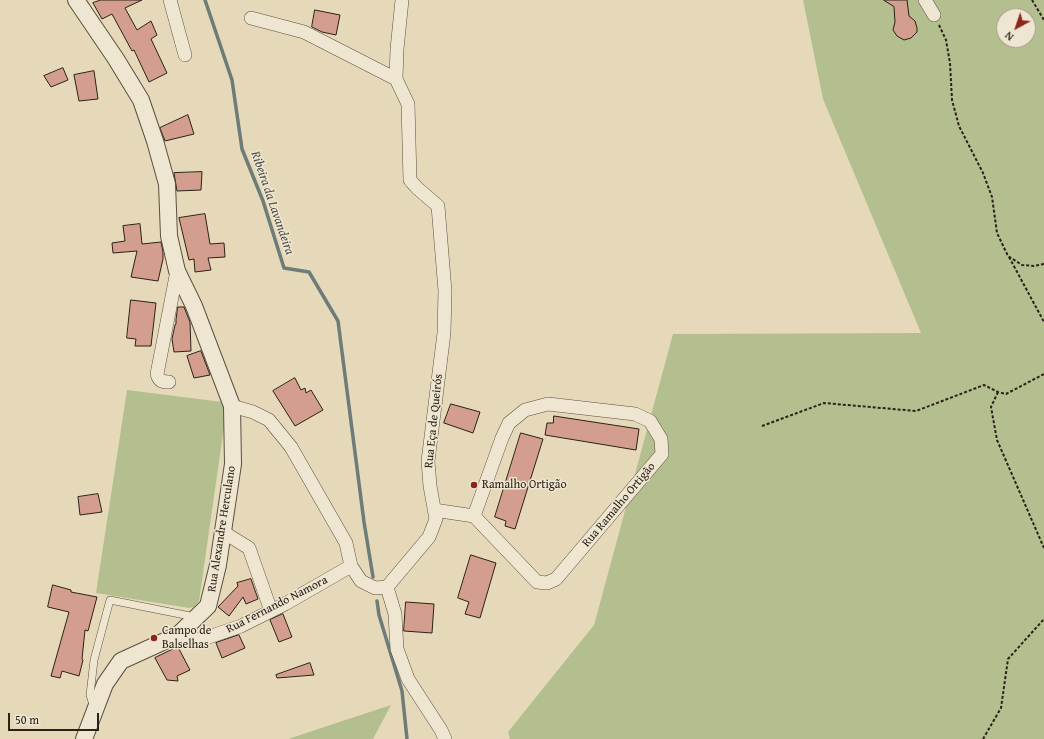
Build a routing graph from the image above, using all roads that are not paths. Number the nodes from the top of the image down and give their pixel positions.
1 (76, 0) edge
2 (170, 0) edge
3 (402, 0) edge
4 (925, 0) edge
5 (934, 15) road end
6 (251, 18) dead end
7 (185, 55) dead end
8 (396, 78) junction
9 (177, 271) junction
10 (169, 382) dead end
11 (232, 406) junction
12 (434, 510) junction
13 (474, 516) junction
14 (223, 532) junction
15 (351, 566) junction
16 (387, 587) junction
17 (271, 611) junction
18 (197, 618) junction
19 (178, 635) junction
20 (95, 711) junction
21 (441, 736) edge
22 (84, 739) edge

1 - 9 street, Rua Alexandre Herculano
2 - 7 street
3 - 8 street, Rua Eça de Queirós
4 - 5 street
6 - 8 street
8 - 12 street, Rua Eça de Queirós
9 - 10 street
9 - 11 street, Rua Alexandre Herculano
11 - 14 street, Rua Alexandre Herculano
11 - 15 street
12 - 13 street
12 - 16 street, Rua Eça de Queirós
13 - 13 street, Rua Ramalho Ortigão
14 - 17 street
14 - 18 street, Rua Alexandre Herculano
15 - 16 street
15 - 17 street, Rua Fernando Namora
16 - 21 street
17 - 19 street, Rua Fernando Namora
18 - 19 street, Rua Alexandre Herculano
18 - 20 lane
19 - 20 street, Rua Alexandre Herculano
20 - 22 street, Rua Alexandre Herculano

